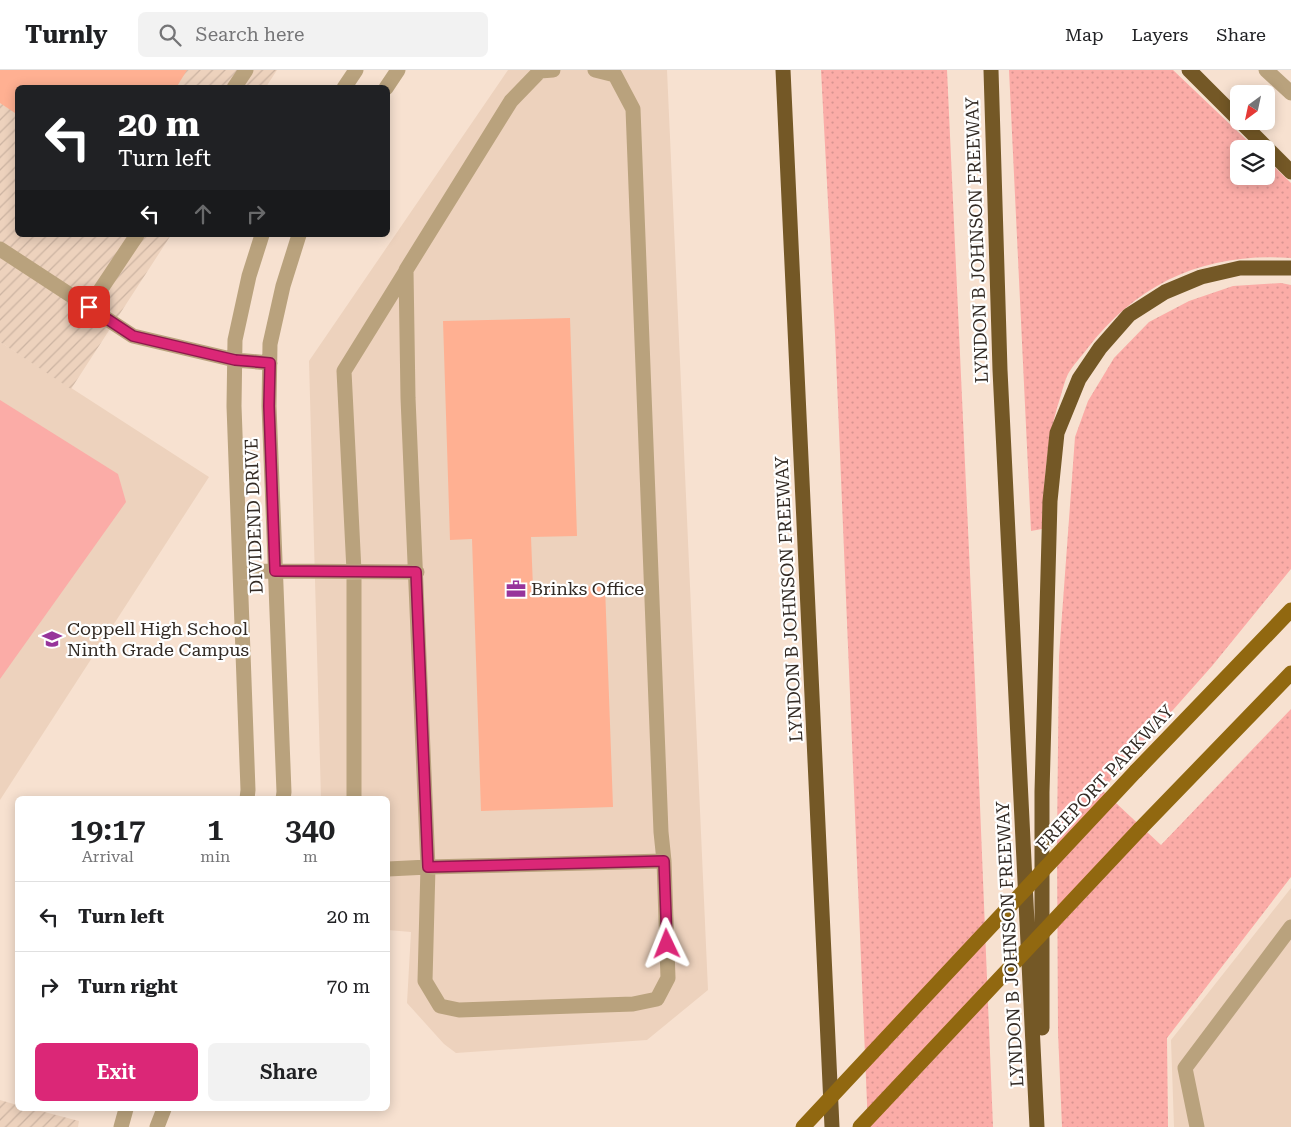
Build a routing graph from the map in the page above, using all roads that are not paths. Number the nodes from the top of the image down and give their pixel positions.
1 (246, 70) edge
2 (356, 70) edge
3 (398, 70) edge
4 (552, 70) edge
5 (595, 70) edge
6 (783, 70) edge
7 (991, 70) edge
8 (1189, 70) edge
9 (1266, 70) edge
10 (236, 85) edge
11 (346, 85) edge
12 (388, 85) edge
13 (1291, 93) edge
14 (1230, 110) edge
15 (1250, 130) edge
16 (1291, 172) edge
17 (136, 237) edge
18 (261, 237) edge
19 (298, 237) edge
20 (0, 249) edge
21 (1291, 268) edge
22 (406, 270) junction
23 (89, 307) junction
24 (235, 360) junction
25 (270, 363) junction
26 (275, 571) junction
27 (354, 571) junction
28 (240, 572) junction
29 (416, 572) junction
30 (1291, 610) edge
31 (1291, 673) edge
32 (248, 796) edge
33 (283, 796) edge
34 (354, 796) edge
35 (664, 861) junction
36 (428, 867) junction
37 (390, 869) edge
38 (1291, 926) edge
39 (829, 1062) junction
40 (125, 1111) edge
41 (163, 1111) edge
42 (121, 1127) edge
43 (158, 1127) edge
44 (803, 1127) edge
45 (825, 1127) edge
46 (832, 1127) edge
47 (860, 1127) edge
48 (1037, 1127) edge
49 (1042, 1127) edge
50 (1197, 1127) edge

1 - 10 street
2 - 11 street
3 - 12 street
4 - 22 street
5 - 35 street
6 - 39 highway, LYNDON B JOHNSON FREEWAY
7 - 48 highway, LYNDON B JOHNSON FREEWAY
8 - 14 highway
9 - 13 street
15 - 16 highway
17 - 23 street
18 - 24 street, DIVIDEND DRIVE
19 - 25 street, DIVIDEND DRIVE
20 - 23 street
21 - 49 highway
22 - 27 street
22 - 29 street
23 - 24 street
24 - 25 street
24 - 28 street, DIVIDEND DRIVE
25 - 26 street, DIVIDEND DRIVE
26 - 27 street
26 - 28 street
26 - 33 street, DIVIDEND DRIVE
27 - 29 street
27 - 34 street
28 - 32 street, DIVIDEND DRIVE
29 - 36 street
30 - 44 main road, FREEPORT PARKWAY, bridge
31 - 47 main road, bridge
35 - 36 street
35 - 36 street
36 - 37 street
38 - 50 street
39 - 45 highway
39 - 46 highway, LYNDON B JOHNSON FREEWAY
40 - 42 street
41 - 43 street

